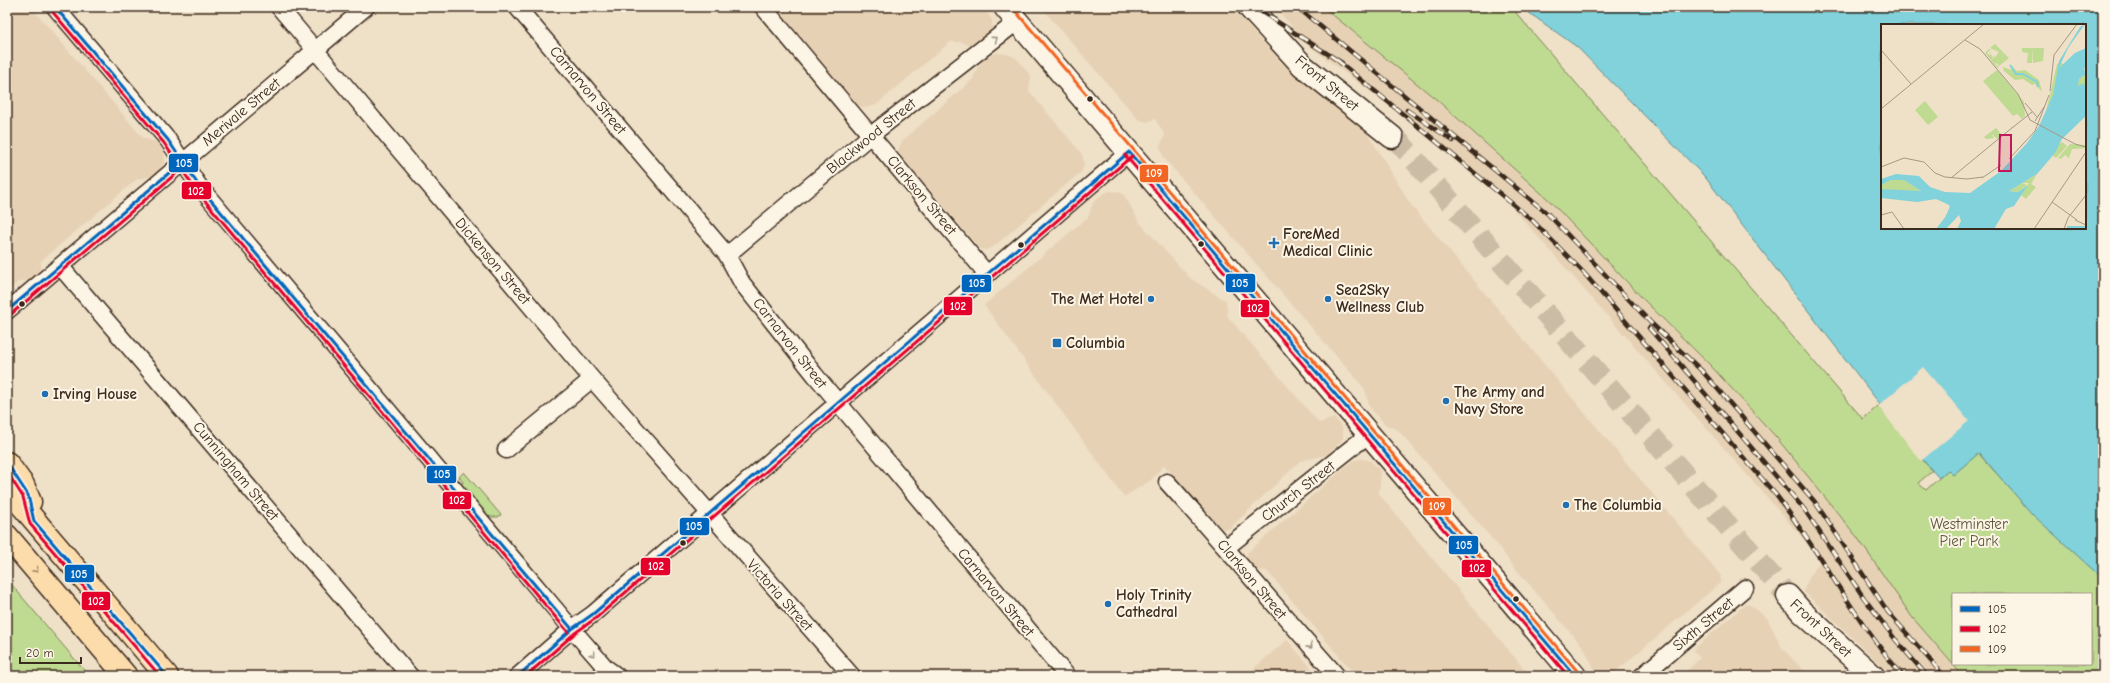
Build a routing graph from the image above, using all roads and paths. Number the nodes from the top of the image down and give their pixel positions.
1 (55, 7) edge
2 (278, 7) edge
3 (366, 7) edge
4 (517, 7) edge
5 (763, 7) edge
6 (1249, 7) edge
7 (1012, 14) edge
8 (315, 51) junction
9 (871, 135) junction
10 (1392, 137) tunnel mouth
11 (1129, 152) junction
12 (183, 161) junction
13 (727, 255) junction
14 (60, 266) junction
15 (987, 274) junction
16 (7, 311) edge
17 (592, 379) junction
18 (837, 402) junction
19 (1369, 434) junction
20 (506, 450) dead end
21 (7, 463) edge
22 (1167, 482) dead end
23 (7, 488) edge
24 (709, 514) junction
25 (34, 521) junction
26 (8, 540) edge
27 (1227, 547) junction
28 (1745, 588) dead end
29 (1788, 596) tunnel mouth
30 (572, 629) junction
31 (126, 676) edge
32 (167, 676) edge
33 (410, 676) edge
34 (518, 676) edge
35 (616, 676) edge
36 (852, 676) edge
37 (1067, 676) edge
38 (1337, 676) edge
39 (1575, 676) edge
40 (1642, 676) edge
41 (1873, 676) edge

1 - 12 street
2 - 8 street, Dickenson Street
3 - 8 street, Merivale Street
4 - 13 street, Carnarvon Street
5 - 9 street, Clarkson Street
6 - 10 street, Front Street
9 -> 7 street, Blackwood Street
7 - 11 street
8 - 12 street, Merivale Street
8 - 17 street, Dickenson Street
9 - 13 street, Blackwood Street
9 - 15 street, Clarkson Street
11 - 15 street
11 - 19 street
12 - 14 street, Merivale Street
12 - 30 street
13 - 18 street, Carnarvon Street
14 - 16 street, Merivale Street
14 - 33 street, Cunningham Street
15 - 18 street
17 - 20 street
17 - 24 street, Dickenson Street
18 - 24 street
18 - 37 street, Carnarvon Street
19 - 27 street, Church Street
19 - 39 street
21 - 25 main road
22 - 27 street, Clarkson Street
23 - 25 main road
24 - 30 street
24 - 36 street, Victoria Street
25 - 32 main road
26 -> 31 main road
27 -> 38 street, Clarkson Street
28 - 40 street, Sixth Street
29 - 41 street, Front Street
30 - 34 street
30 -> 35 street

